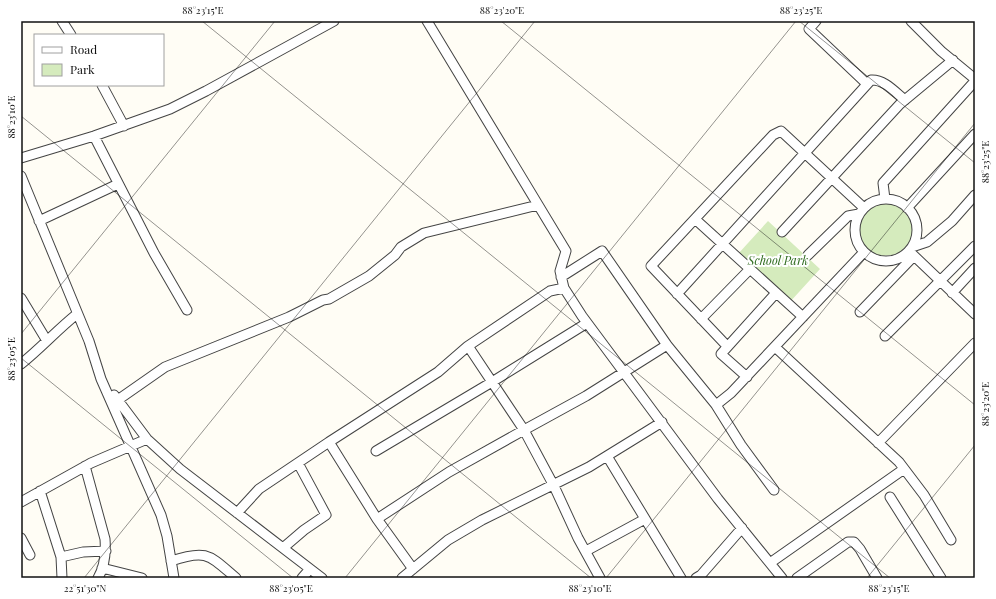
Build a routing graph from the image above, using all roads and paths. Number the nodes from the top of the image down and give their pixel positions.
1 (62, 21) edge
2 (334, 21) edge
3 (427, 21) edge
4 (816, 21) edge
5 (911, 21) edge
6 (70, 34) edge
7 (953, 60) junction
8 (975, 80) edge
9 (867, 84) junction
10 (103, 86) edge
11 (905, 100) junction
12 (124, 126) junction
13 (975, 134) edge
14 (94, 136) junction
15 (804, 153) junction
16 (21, 158) edge
17 (21, 176) edge
18 (832, 178) junction
19 (118, 184) junction
20 (975, 195) edge
21 (884, 199) junction
22 (538, 205) junction
23 (907, 208) junction
24 (861, 212) junction
25 (695, 219) junction
26 (39, 221) junction
27 (782, 232) dead end
28 (722, 244) junction
29 (975, 246) edge
30 (912, 251) junction
31 (864, 252) junction
32 (808, 255) dead end
33 (975, 268) edge
34 (750, 269) junction
35 (561, 277) junction
36 (940, 281) junction
37 (564, 288) junction
38 (952, 292) junction
39 (776, 293) junction
40 (677, 294) junction
41 (21, 298) edge
42 (187, 310) dead end
43 (860, 312) dead end
44 (78, 314) junction
45 (975, 314) edge
46 (803, 317) junction
47 (701, 319) junction
48 (588, 323) junction
49 (885, 336) dead end
50 (47, 340) junction
51 (975, 343) edge
52 (667, 345) junction
53 (468, 346) junction
54 (727, 346) junction
55 (774, 347) junction
56 (21, 364) edge
57 (624, 371) junction
58 (747, 377) junction
59 (492, 382) junction
60 (114, 402) junction
61 (716, 405) junction
62 (662, 422) junction
63 (524, 430) junction
64 (147, 439) junction
65 (329, 442) junction
66 (878, 443) junction
67 (130, 446) junction
68 (376, 451) dead end
69 (607, 456) junction
70 (298, 463) junction
71 (85, 466) junction
72 (904, 469) junction
73 (554, 486) junction
74 (774, 490) dead end
75 (40, 491) junction
76 (890, 497) dead end
77 (21, 502) edge
78 (237, 513) junction
79 (377, 519) junction
80 (645, 519) junction
81 (742, 528) junction
82 (21, 538) edge
83 (951, 540) dead end
84 (284, 548) junction
85 (106, 551) junction
86 (586, 552) junction
87 (30, 555) dead end
88 (61, 557) junction
89 (171, 561) junction
90 (770, 563) junction
91 (102, 568) junction
92 (310, 569) junction
93 (413, 569) junction
94 (700, 577) edge
95 (62, 578) edge
96 (98, 578) edge
97 (142, 578) edge
98 (174, 578) edge
99 (236, 578) edge
100 (302, 578) edge
101 (322, 578) edge
102 (402, 578) edge
103 (600, 578) edge
104 (681, 578) edge
105 (782, 578) edge
106 (797, 578) edge
107 (877, 578) edge
108 (941, 578) edge

1 - 6 street
2 - 12 street
3 - 22 street
4 - 9 street
5 - 7 street
7 - 8 street
7 - 11 street
8 - 21 street
9 - 11 street
9 - 15 street
10 - 12 street
11 - 18 street
12 - 14 street
13 - 23 street
14 - 16 street
14 - 19 street
15 - 18 street
15 - 25 street
15 - 28 street
17 - 26 street
18 - 24 street
18 - 27 street
19 - 26 street
19 - 42 street
20 - 30 street
21 - 23 street
21 - 24 street
22 - 35 street
22 - 60 street
23 - 30 street
24 - 31 street
24 - 32 street
25 - 28 street
25 - 40 street
26 - 44 street
28 - 34 street
28 - 40 street
29 - 36 street
30 - 31 street
30 - 36 street
30 - 43 street
31 - 46 street
33 - 38 street
34 - 39 street
34 - 47 street
35 - 37 street
35 - 52 street
36 - 38 street
36 - 49 street
37 - 48 street
37 - 53 street
38 - 45 street
39 - 46 street
39 - 54 street
40 - 47 street
41 - 50 street
44 - 50 street
44 - 60 street
46 - 55 street
47 - 54 street
48 - 57 street
48 - 59 street
50 - 56 street
51 - 66 street
52 - 57 street
52 - 61 street
53 - 59 street
53 - 65 street
54 - 58 street
55 - 58 street
55 - 66 street
57 - 62 street
57 - 63 street
58 - 61 street
59 - 63 street
59 - 68 street
60 - 64 street
60 - 67 street
61 - 74 street
62 - 69 street
62 - 81 street
63 - 73 street
63 - 79 street
64 - 67 street
64 - 78 street
65 - 70 street
65 - 79 street
66 - 72 street
67 - 71 street
67 - 89 street
69 - 73 street
69 - 80 street
70 - 78 street
70 - 84 street
71 - 75 street
71 - 85 street
72 - 83 street
72 - 90 street
73 - 86 street
73 - 93 street
75 - 77 street
75 - 88 street
76 - 108 street
78 - 84 street
79 - 93 street
80 - 86 street
80 - 104 street
81 - 90 street
81 - 94 street
82 - 87 street
84 - 92 street
85 - 88 street
85 - 91 street
86 - 103 street
88 - 95 street
89 - 98 street
89 - 99 street
90 - 105 street
91 - 96 street
91 - 97 street
92 - 100 street
92 - 101 street
93 - 102 street
106 - 107 street

